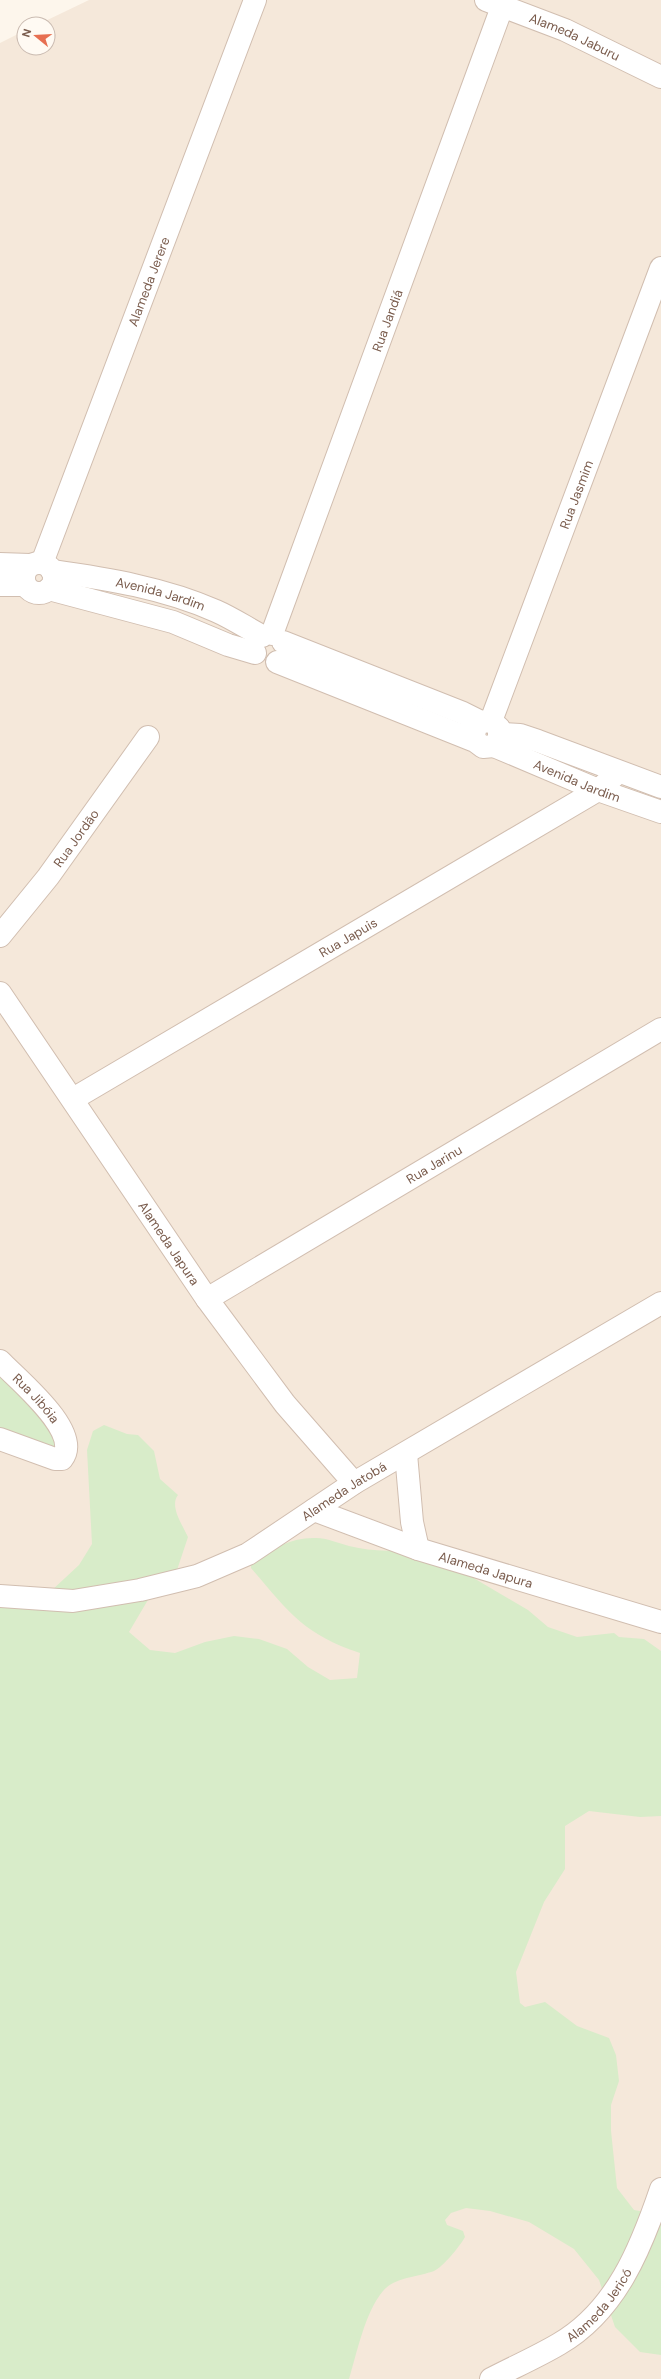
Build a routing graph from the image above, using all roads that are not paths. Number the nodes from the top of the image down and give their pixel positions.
1 (255, 0) edge
2 (494, 3) edge
3 (661, 77) edge
4 (661, 268) edge
5 (0, 564) edge
6 (40, 575) junction
7 (0, 585) edge
8 (270, 645) junction
9 (488, 733) junction
10 (148, 737) dead end
11 (619, 772) junction
12 (661, 786) edge
13 (598, 790) junction
14 (661, 812) edge
15 (0, 936) edge
16 (0, 993) edge
17 (661, 1029) edge
18 (73, 1099) junction
19 (207, 1299) junction
20 (661, 1303) edge
21 (0, 1361) edge
22 (0, 1439) edge
23 (406, 1454) junction
24 (354, 1483) junction
25 (314, 1510) junction
26 (418, 1549) junction
27 (0, 1596) edge
28 (661, 1622) edge
29 (661, 2189) edge
30 (491, 2379) edge

1 - 6 street, Alameda Jerere
2 - 3 street, Alameda Jaburu
2 - 8 street, Rua Jandiá
4 - 9 street, Rua Jasmim
5 - 6 street, Avenida Jardim
6 - 7 street, Avenida Jardim
6 - 8 street, Avenida Jardim
8 - 9 street, Avenida Jardim
9 - 11 street, Avenida Jardim
9 - 13 street, Avenida Jardim
10 - 15 street, Rua Jordão
11 - 12 street, Avenida Jardim
11 - 13 street, Rua Japuis
13 - 14 street, Avenida Jardim
13 - 18 street, Rua Japuis
16 - 18 street, Alameda Japura
17 - 19 street, Rua Jarinu
18 - 19 street, Alameda Japura
19 - 24 street, Alameda Japura
20 - 23 street, Alameda Jatobá
21 - 22 street, Rua Jibóia
23 - 24 street, Alameda Jatobá
23 - 26 street
24 - 25 street, Alameda Jatobá
25 - 26 street, Alameda Japura
25 - 27 street, Alameda Jatobá
26 - 28 street, Alameda Japura
29 - 30 street, Alameda Jericó

